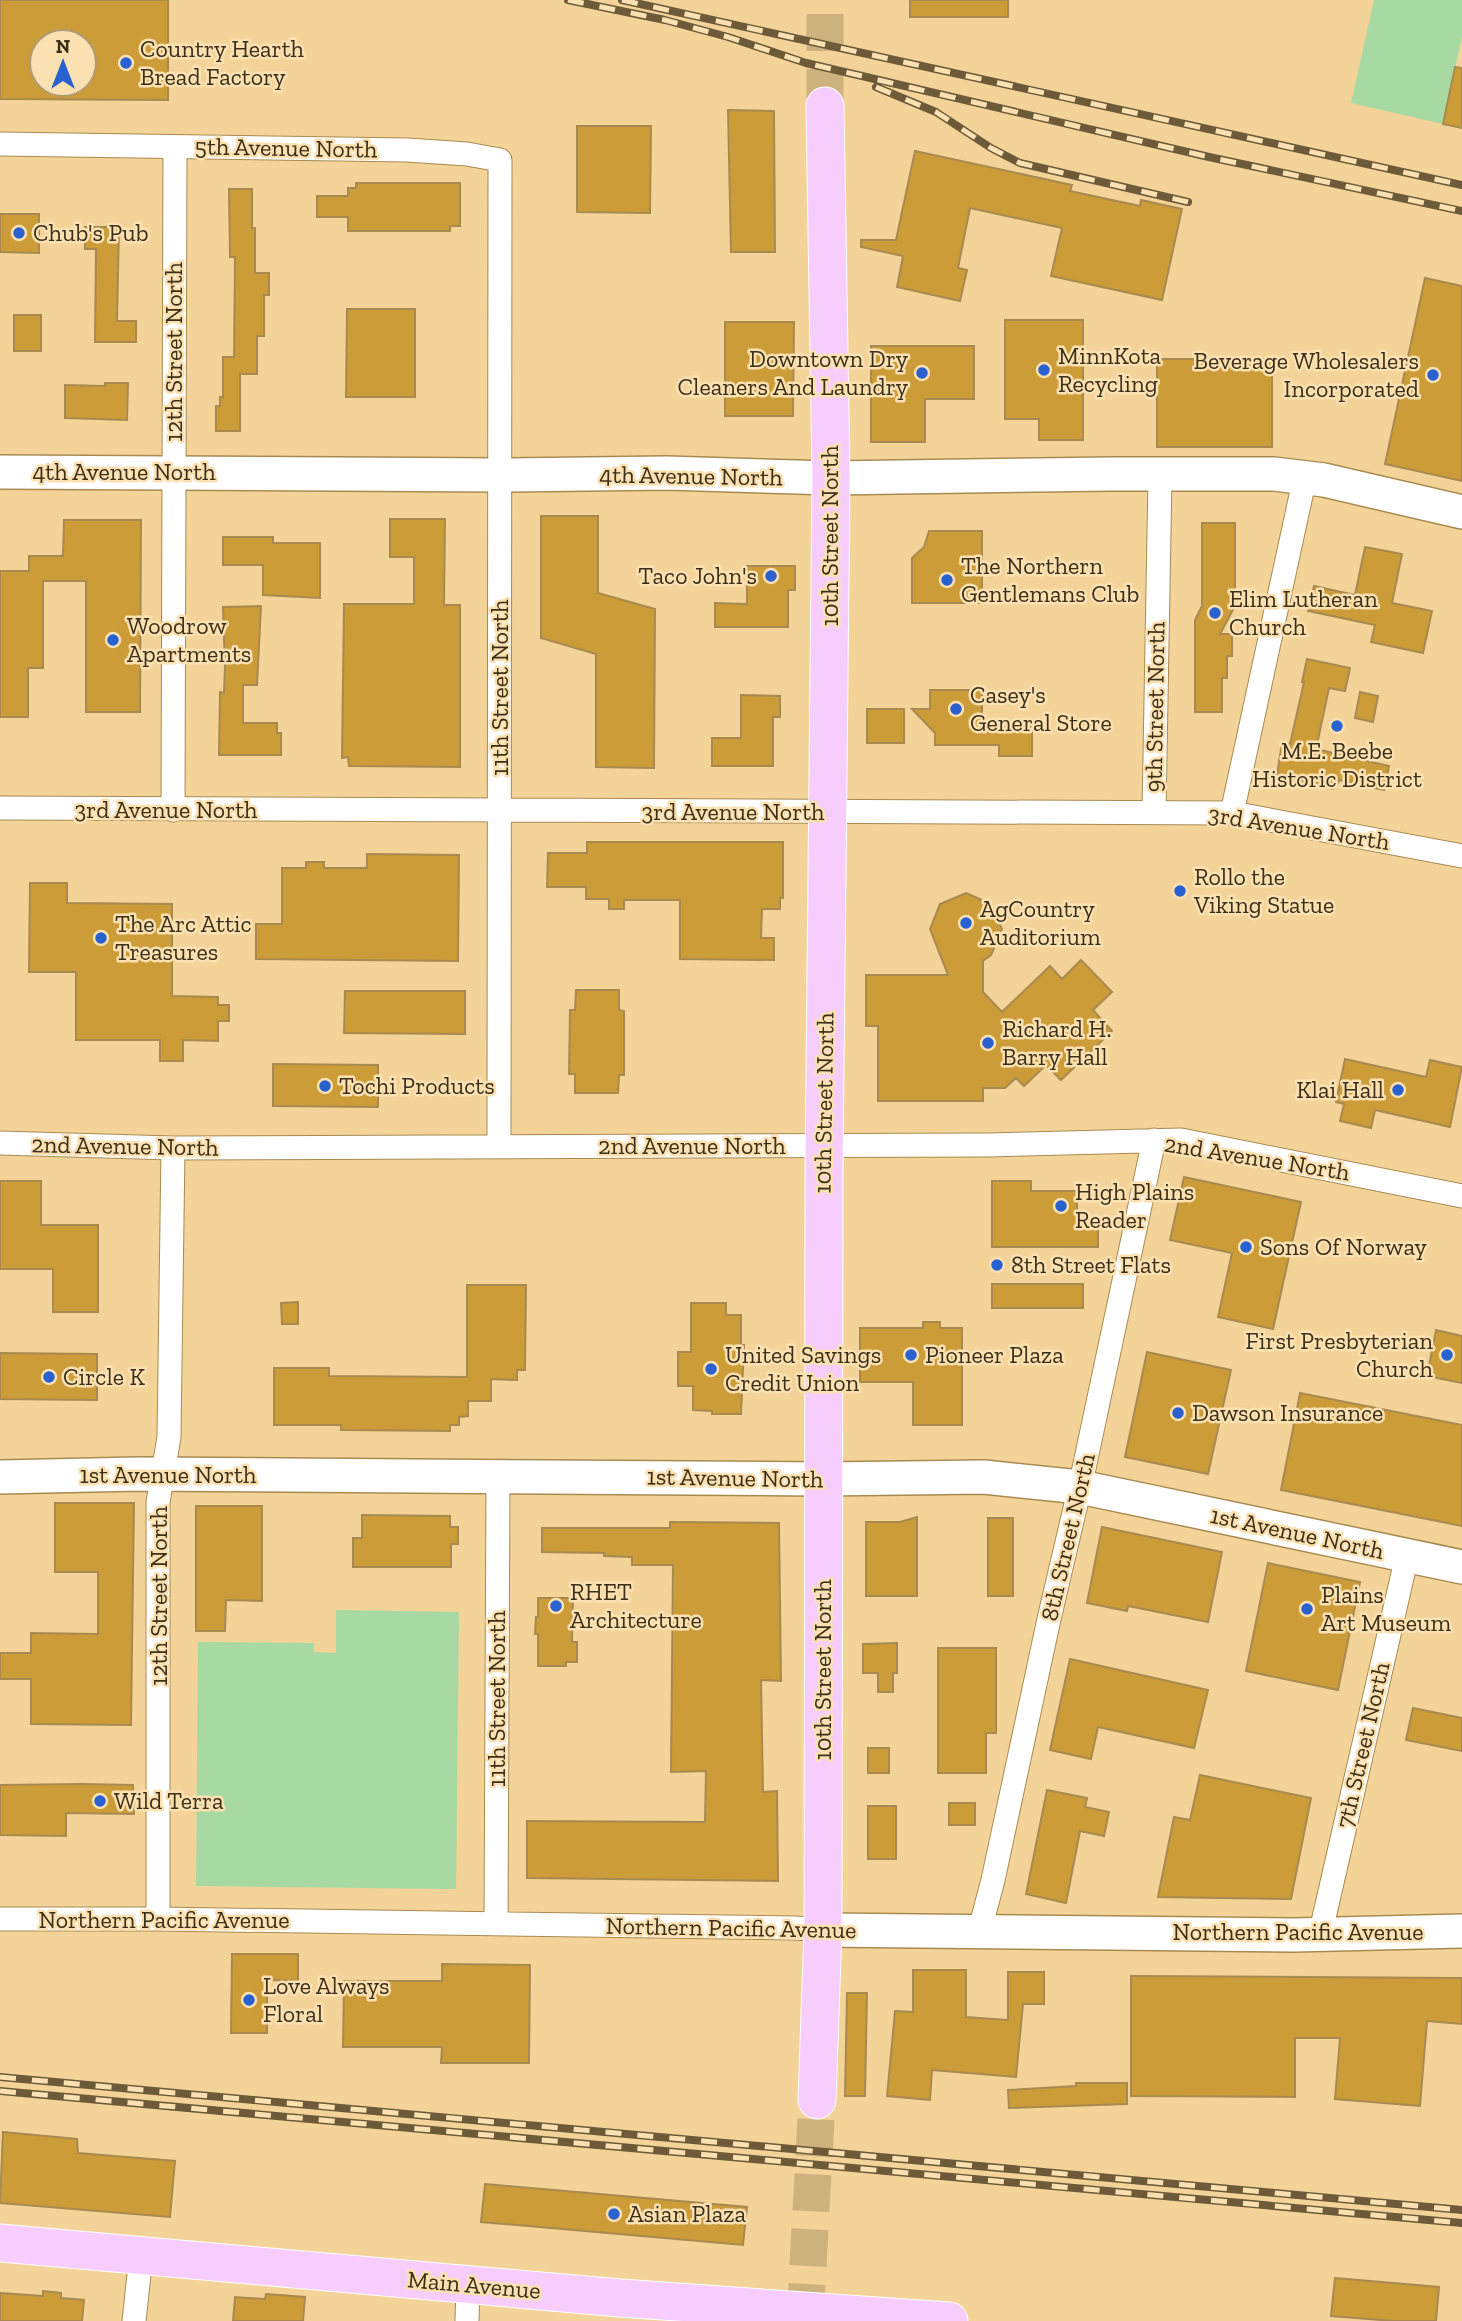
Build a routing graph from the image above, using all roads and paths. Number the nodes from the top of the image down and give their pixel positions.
1 (825, 106) tunnel mouth
2 (0, 145) edge
3 (175, 147) junction
4 (500, 230) joint
5 (0, 472) edge
6 (174, 472) junction
7 (500, 475) junction
8 (1160, 476) junction
9 (1305, 477) junction
10 (831, 478) junction
11 (1462, 512) edge
12 (0, 808) edge
13 (173, 810) junction
14 (499, 811) junction
15 (828, 812) junction
16 (1154, 812) junction
17 (1232, 813) junction
18 (1462, 856) edge
19 (1154, 1140) junction
20 (0, 1143) edge
21 (824, 1145) junction
22 (499, 1147) junction
23 (173, 1148) junction
24 (1462, 1196) edge
25 (164, 1474) junction
26 (498, 1475) junction
27 (0, 1477) edge
28 (823, 1479) junction
29 (1080, 1487) junction
30 (1407, 1556) junction
31 (1462, 1567) edge
32 (0, 1919) edge
33 (158, 1919) junction
34 (496, 1924) junction
35 (823, 1930) junction
36 (1462, 1931) edge
37 (979, 1933) junction
38 (1320, 1935) junction
39 (817, 2100) tunnel mouth
40 (0, 2243) edge
41 (141, 2256) junction
42 (468, 2284) junction
43 (837, 2316) edge
44 (134, 2321) edge
45 (467, 2321) edge
46 (949, 2321) edge

1 - 10 main road, 10th Street North
2 - 3 street, 5th Avenue North
3 - 4 street, 5th Avenue North
3 - 6 street, 12th Street North
4 - 7 street, 11th Street North
5 - 6 street, 4th Avenue North
6 - 7 street, 4th Avenue North
6 - 13 street, 12th Street North
7 - 10 street, 4th Avenue North
7 - 14 street, 11th Street North
8 - 9 street, 4th Avenue North
8 - 10 street, 4th Avenue North
8 - 16 street, 9th Street North
9 - 11 street, 4th Avenue North
9 - 17 street
10 - 15 main road, 10th Street North
12 - 13 street, 3rd Avenue North
13 - 14 street, 3rd Avenue North
14 - 15 street, 3rd Avenue North
14 - 22 street, 11th Street North
15 - 16 street, 3rd Avenue North
15 - 21 main road, 10th Street North
16 - 17 street, 3rd Avenue North
17 - 18 street, 3rd Avenue North
19 - 21 street, 2nd Avenue North
19 - 24 street, 2nd Avenue North
19 - 29 street, 8th Street North
20 - 23 street, 2nd Avenue North
21 - 22 street, 2nd Avenue North
21 - 28 main road, 10th Street North
22 - 23 street, 2nd Avenue North
23 - 25 street, 12th Street North
25 - 26 street, 1st Avenue North
25 - 27 street, 1st Avenue North
25 - 33 street, 12th Street North
26 - 28 street, 1st Avenue North
26 - 34 street, 11th Street North
28 - 29 street, 1st Avenue North
28 - 35 main road, 10th Street North
29 - 30 street, 1st Avenue North
29 - 37 street, 8th Street North
30 - 31 street, 1st Avenue North
30 - 38 street, 7th Street North
32 - 33 street, Northern Pacific Avenue
33 - 34 street, Northern Pacific Avenue
34 - 35 street, Northern Pacific Avenue
35 - 37 street, Northern Pacific Avenue
35 - 39 main road, 10th Street North
36 - 38 street, Northern Pacific Avenue
37 - 38 street, Northern Pacific Avenue
40 - 41 main road, Main Avenue
41 - 42 main road, Main Avenue
41 - 44 street
42 - 43 main road, Main Avenue
42 - 45 street
43 - 46 main road, Main Avenue

